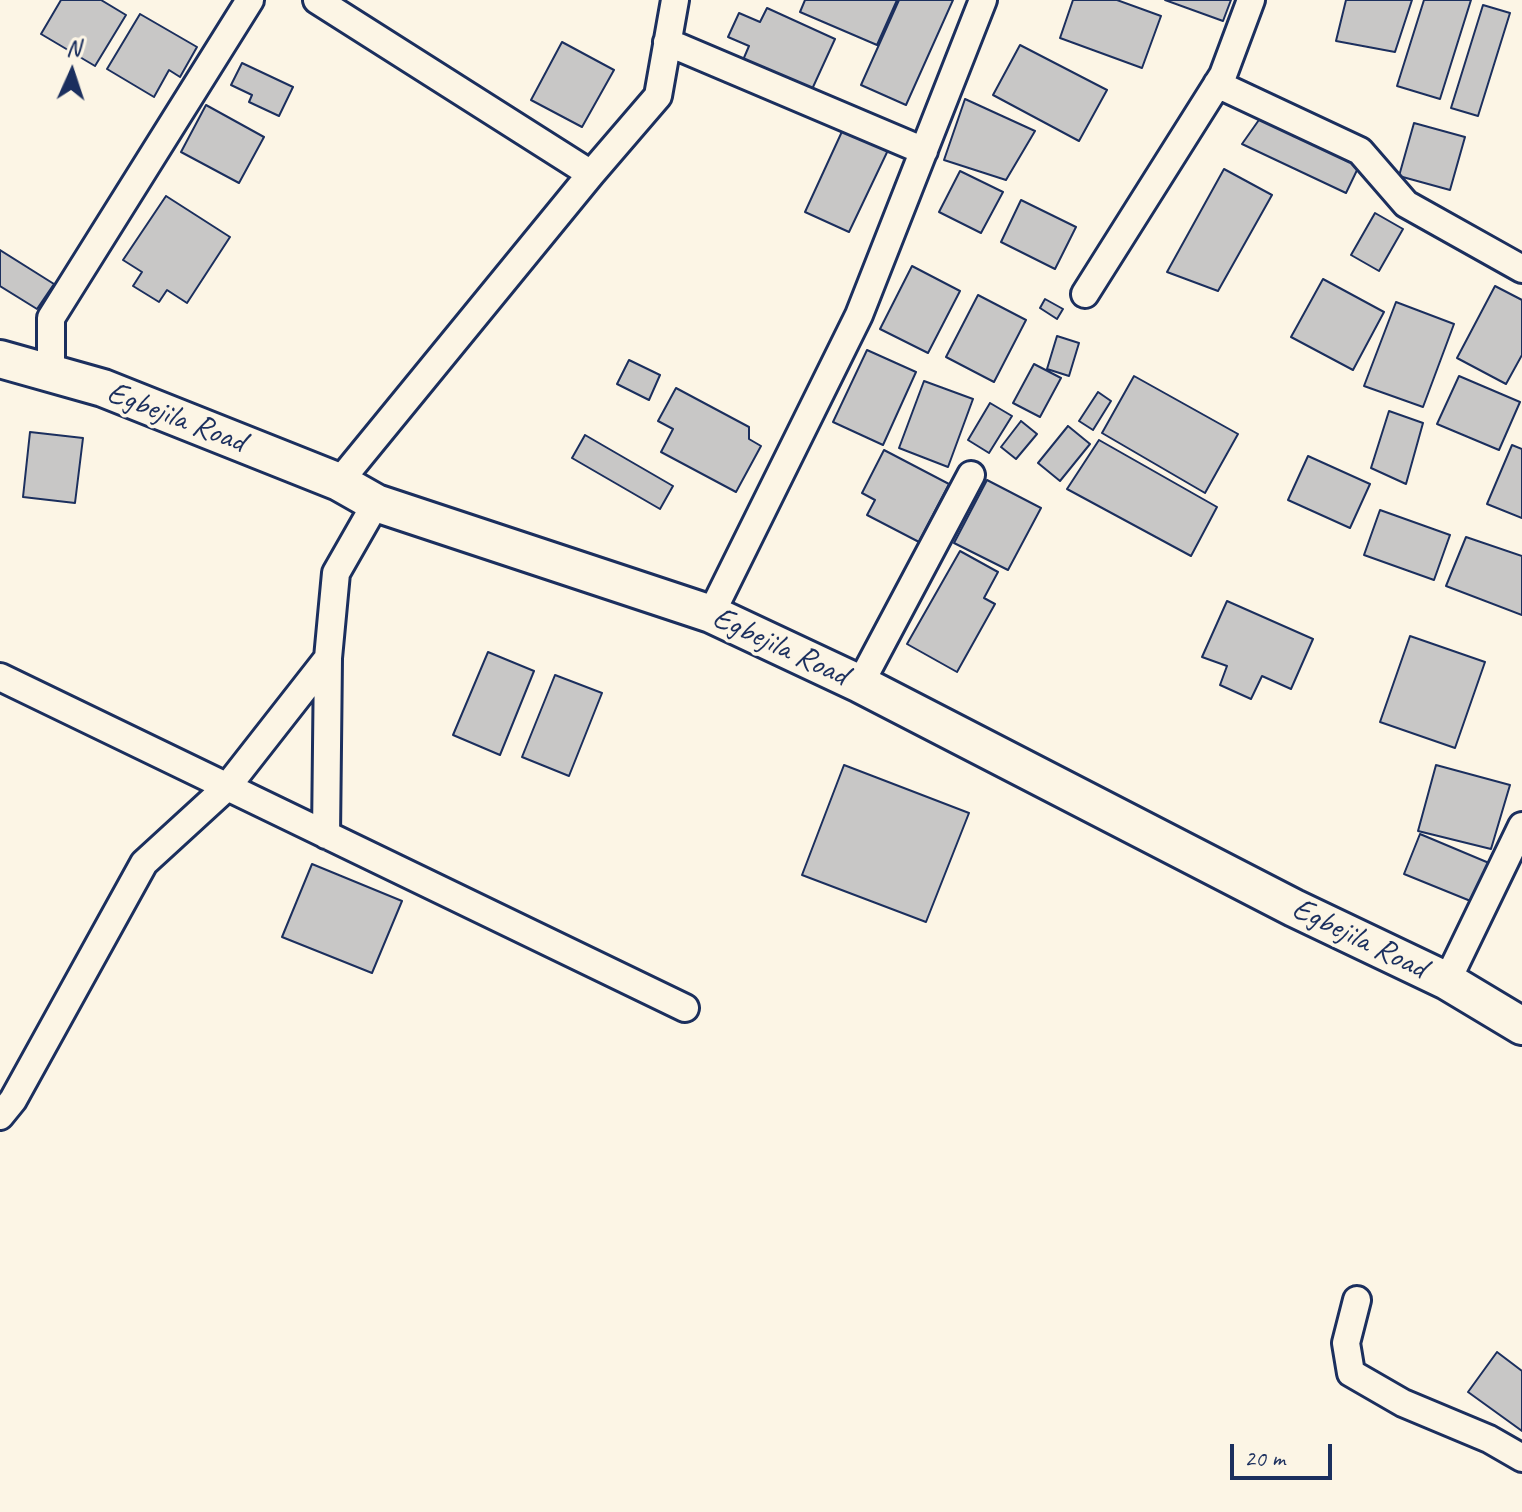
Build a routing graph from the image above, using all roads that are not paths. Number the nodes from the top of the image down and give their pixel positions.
1 (250, 0) edge
2 (317, 0) edge
3 (675, 0) edge
4 (983, 0) edge
5 (1251, 0) edge
6 (667, 42) junction
7 (1217, 84) junction
8 (924, 151) junction
9 (591, 174) junction
10 (1522, 269) edge
11 (1085, 294) dead end
12 (0, 359) edge
13 (51, 373) junction
14 (971, 475) dead end
15 (339, 482) junction
16 (376, 503) junction
17 (711, 614) junction
18 (328, 658) junction
19 (0, 677) edge
20 (860, 684) junction
21 (227, 787) junction
22 (1522, 826) edge
23 (326, 835) junction
24 (1447, 981) junction
25 (685, 1008) dead end
26 (1522, 1026) edge
27 (0, 1116) edge
28 (1357, 1300) dead end
29 (1522, 1458) edge

1 - 13 street
2 - 9 street
3 - 6 street
4 - 8 street
5 - 7 street
6 - 8 street
6 - 9 street
7 - 10 street
7 - 11 street
8 - 17 street
9 - 15 street
12 - 13 street, Egbejila Road
13 - 15 street, Egbejila Road
14 - 20 street
15 - 16 street, Egbejila Road
16 - 17 street, Egbejila Road
16 - 18 street
17 - 20 street, Egbejila Road
18 - 21 street
18 - 23 street
19 - 21 street
20 - 24 street, Egbejila Road
21 - 23 street
21 - 27 street
22 - 24 street
23 - 25 street
24 - 26 street, Egbejila Road
28 - 29 street

